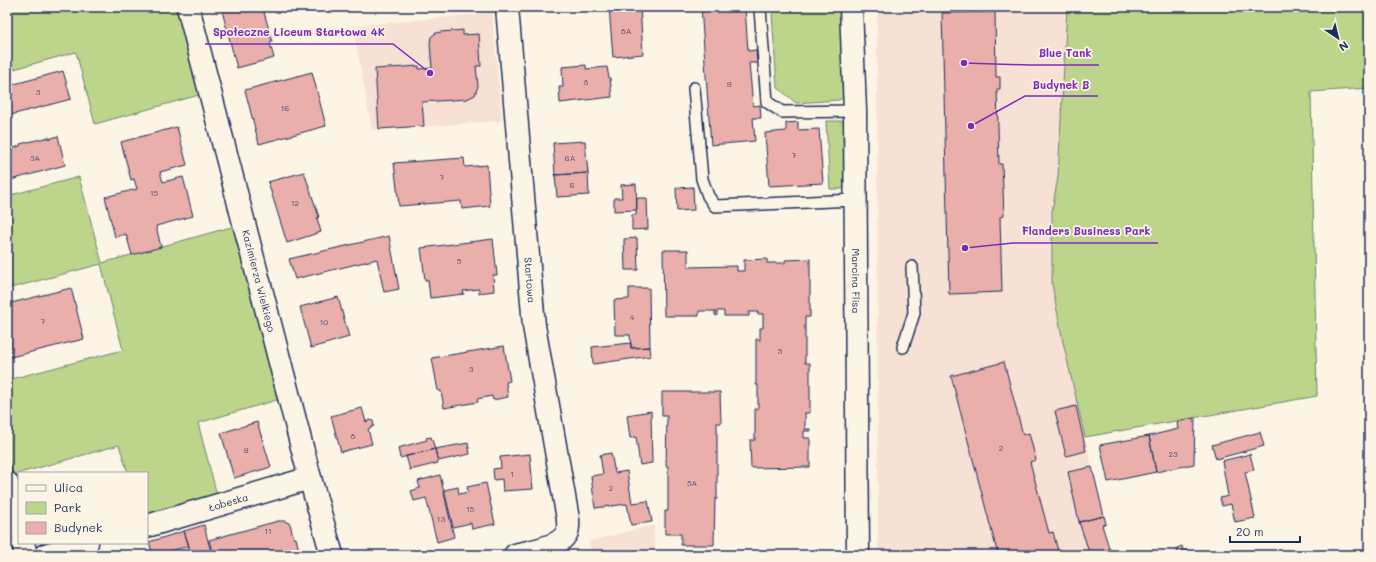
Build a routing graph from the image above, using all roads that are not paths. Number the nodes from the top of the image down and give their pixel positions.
1 (188, 7) edge
2 (507, 7) edge
3 (761, 7) edge
4 (851, 7) edge
5 (694, 88) dead end
6 (855, 111) junction
7 (856, 200) junction
8 (912, 267) dead end
9 (903, 347) dead end
10 (310, 478) junction
11 (7, 483) edge
12 (18, 526) edge
13 (148, 526) edge
14 (22, 544) edge
15 (84, 544) edge
16 (26, 555) edge
17 (45, 555) edge
18 (332, 555) edge
19 (515, 555) edge
20 (858, 555) edge

1 - 10 street, Kazimierza Wielkiego
2 - 19 street, Startowa
3 - 6 lane
4 - 6 street, Marcina Flisa
5 - 7 lane
6 - 7 street, Marcina Flisa
7 - 20 street, Marcina Flisa
8 - 9 lane
10 - 13 street, Łobeska
10 - 18 street, Kazimierza Wielkiego
11 - 12 street
14 - 16 street
15 - 17 street

